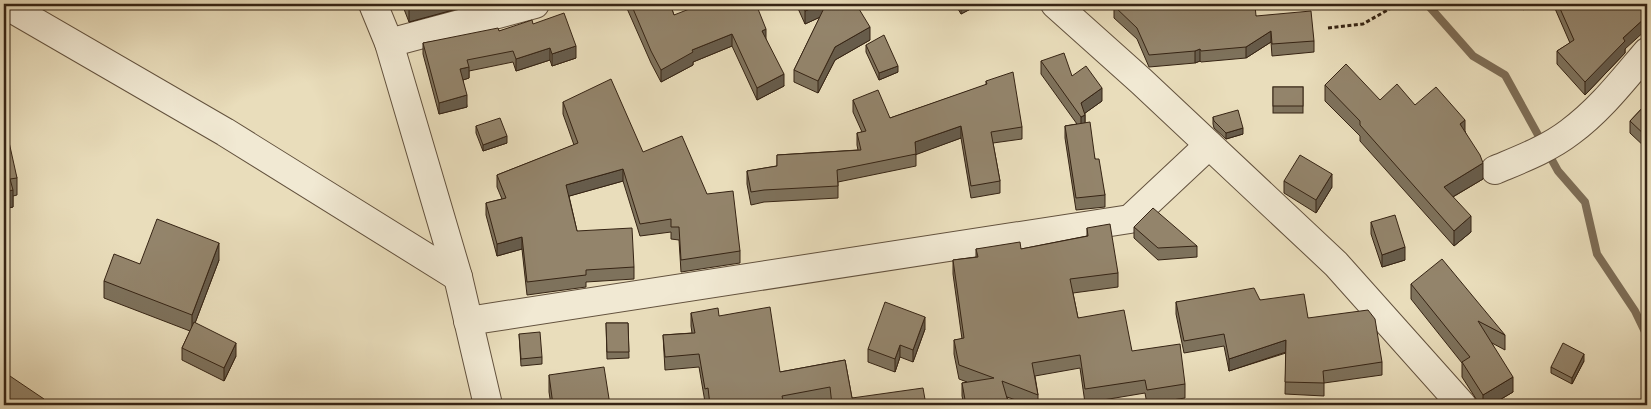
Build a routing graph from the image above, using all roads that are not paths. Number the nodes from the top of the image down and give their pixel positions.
1 (4, 4) edge
2 (373, 4) edge
3 (535, 4) edge
4 (1055, 4) edge
5 (389, 43) junction
6 (1647, 52) edge
7 (1210, 145) junction
8 (1495, 170) dead end
9 (458, 277) junction
10 (468, 321) junction
11 (488, 405) edge
12 (1462, 405) edge

1 - 9 street
2 - 5 street
3 - 5 street
4 - 7 street
5 - 9 street
6 - 8 street
7 - 10 street
7 - 12 street
9 - 10 street
10 - 11 street

